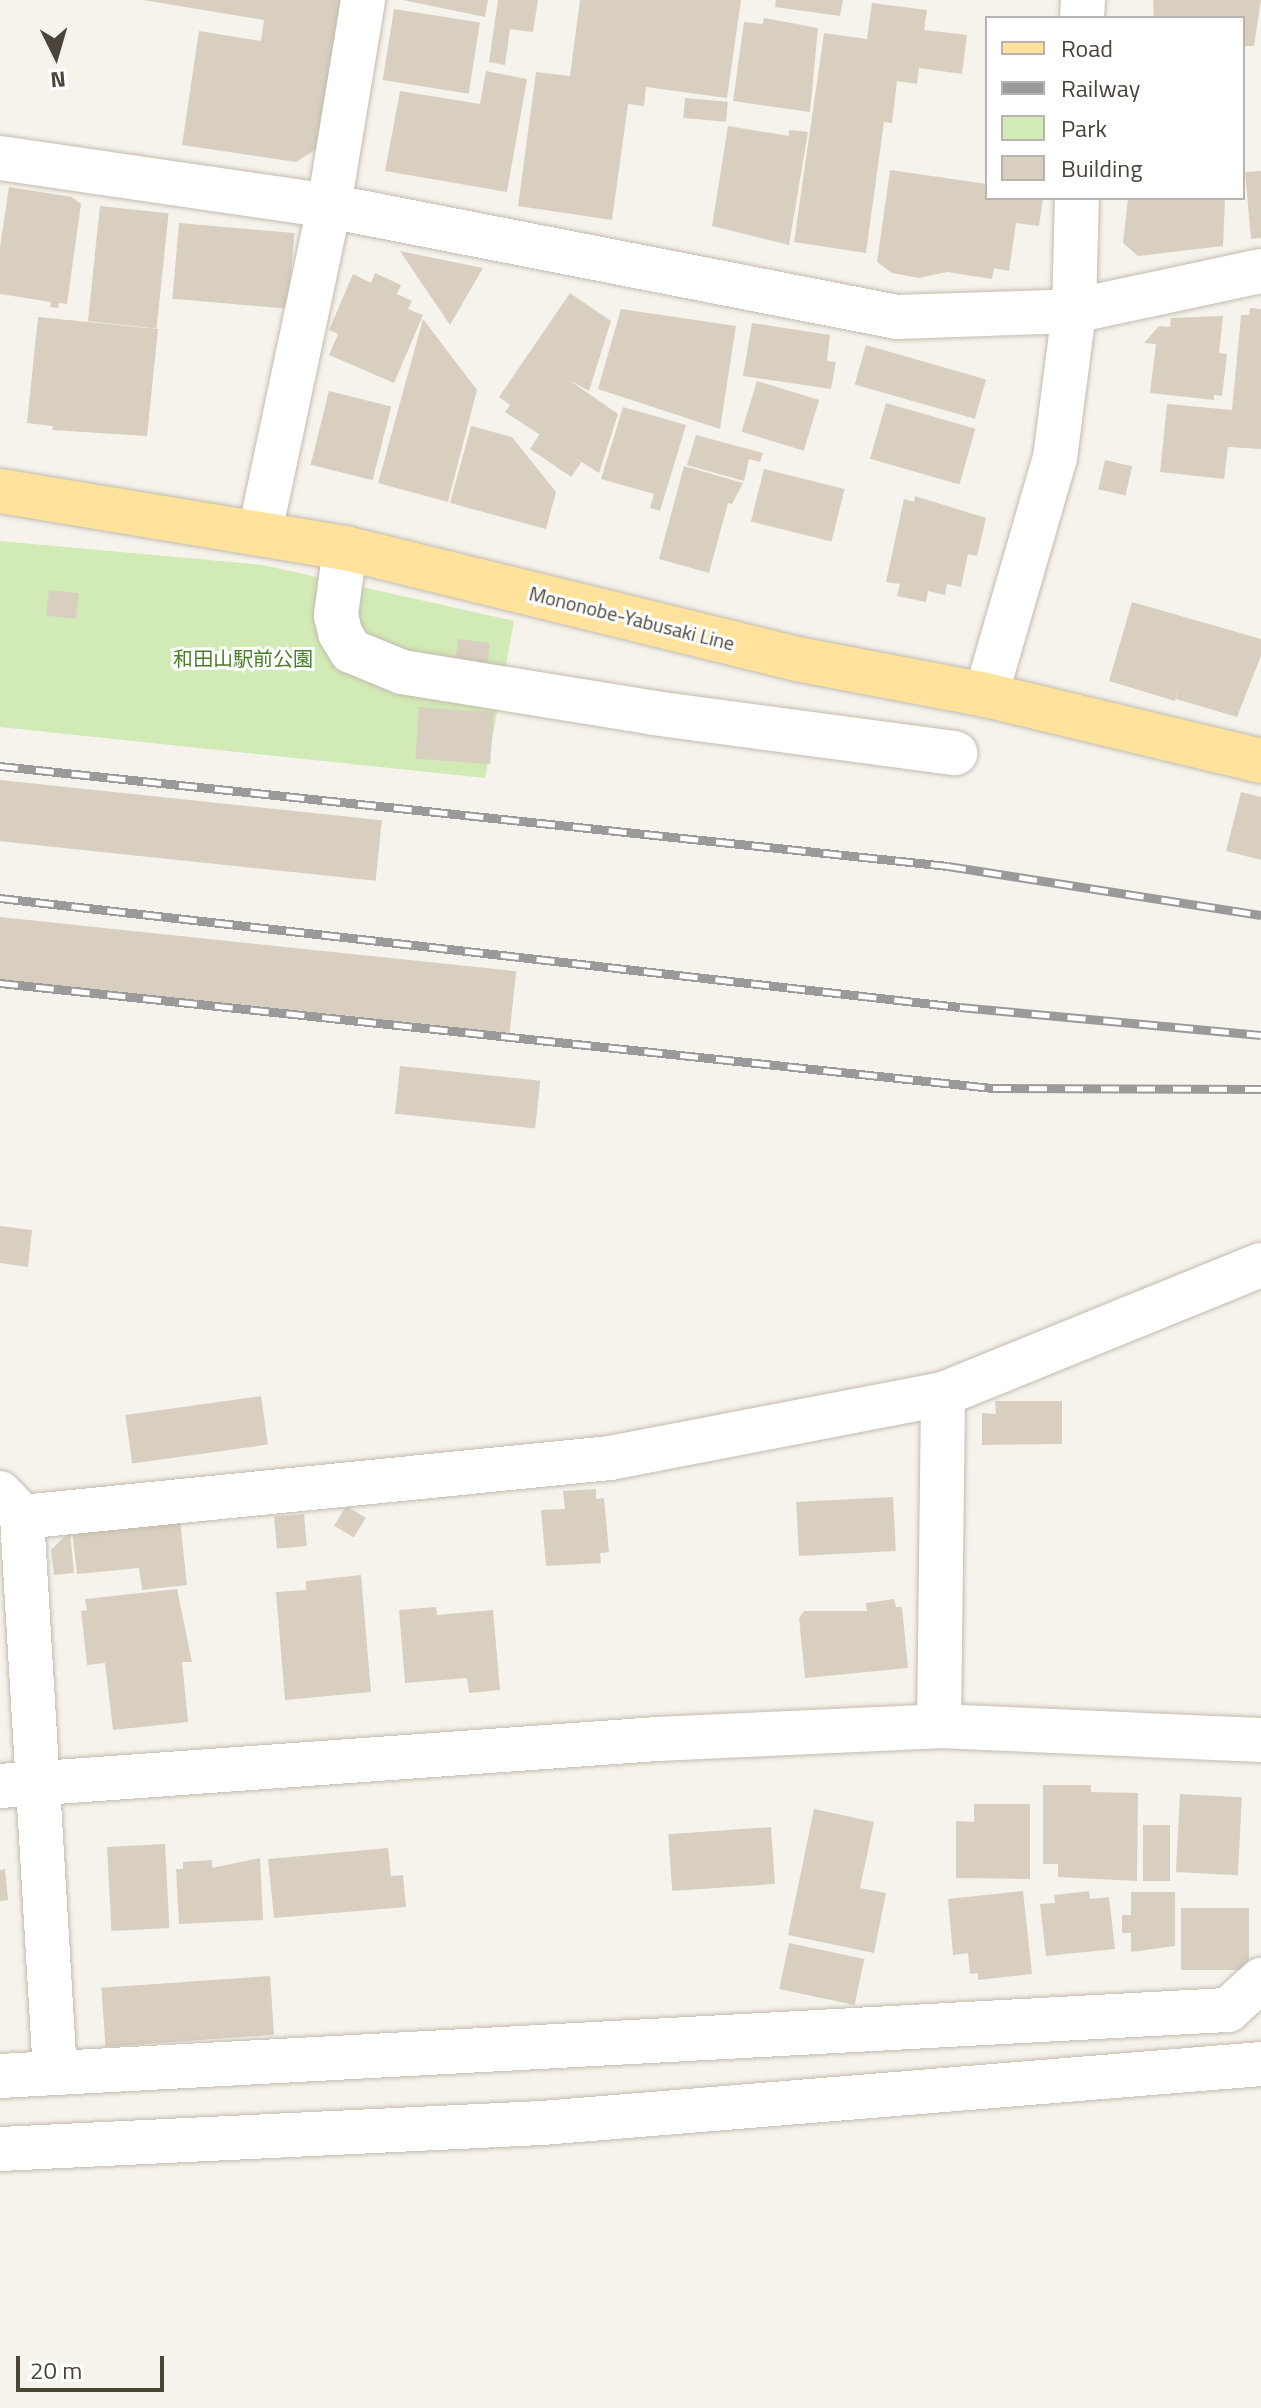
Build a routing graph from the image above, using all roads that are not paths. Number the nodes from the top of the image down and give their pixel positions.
1 (363, 0) edge
2 (0, 158) edge
3 (1077, 200) edge
4 (329, 206) junction
5 (1261, 271) edge
6 (1074, 311) junction
7 (0, 491) edge
8 (260, 532) junction
9 (345, 548) junction
10 (986, 695) junction
11 (955, 753) dead end
12 (1261, 761) edge
13 (1261, 1265) edge
14 (943, 1394) junction
15 (11, 1505) edge
16 (939, 1726) junction
17 (1261, 1740) edge
18 (18, 1785) edge
19 (1261, 1980) edge
20 (1261, 2064) edge
21 (55, 2073) junction
22 (0, 2076) edge
23 (0, 2149) edge

1 - 4 street
2 - 4 street
3 - 6 street
4 - 6 street
4 - 8 street
5 - 6 street
6 - 10 street
7 - 8 main road, Mononobe-Yabusaki Line
8 - 9 main road, Mononobe-Yabusaki Line
9 - 10 main road, Mononobe-Yabusaki Line
9 - 11 street
10 - 12 main road, Mononobe-Yabusaki Line
13 - 14 street
14 - 15 street
14 - 16 street
15 - 18 street
16 - 17 street
16 - 18 street
18 - 21 street
19 - 21 street
20 - 23 street
21 - 22 street

